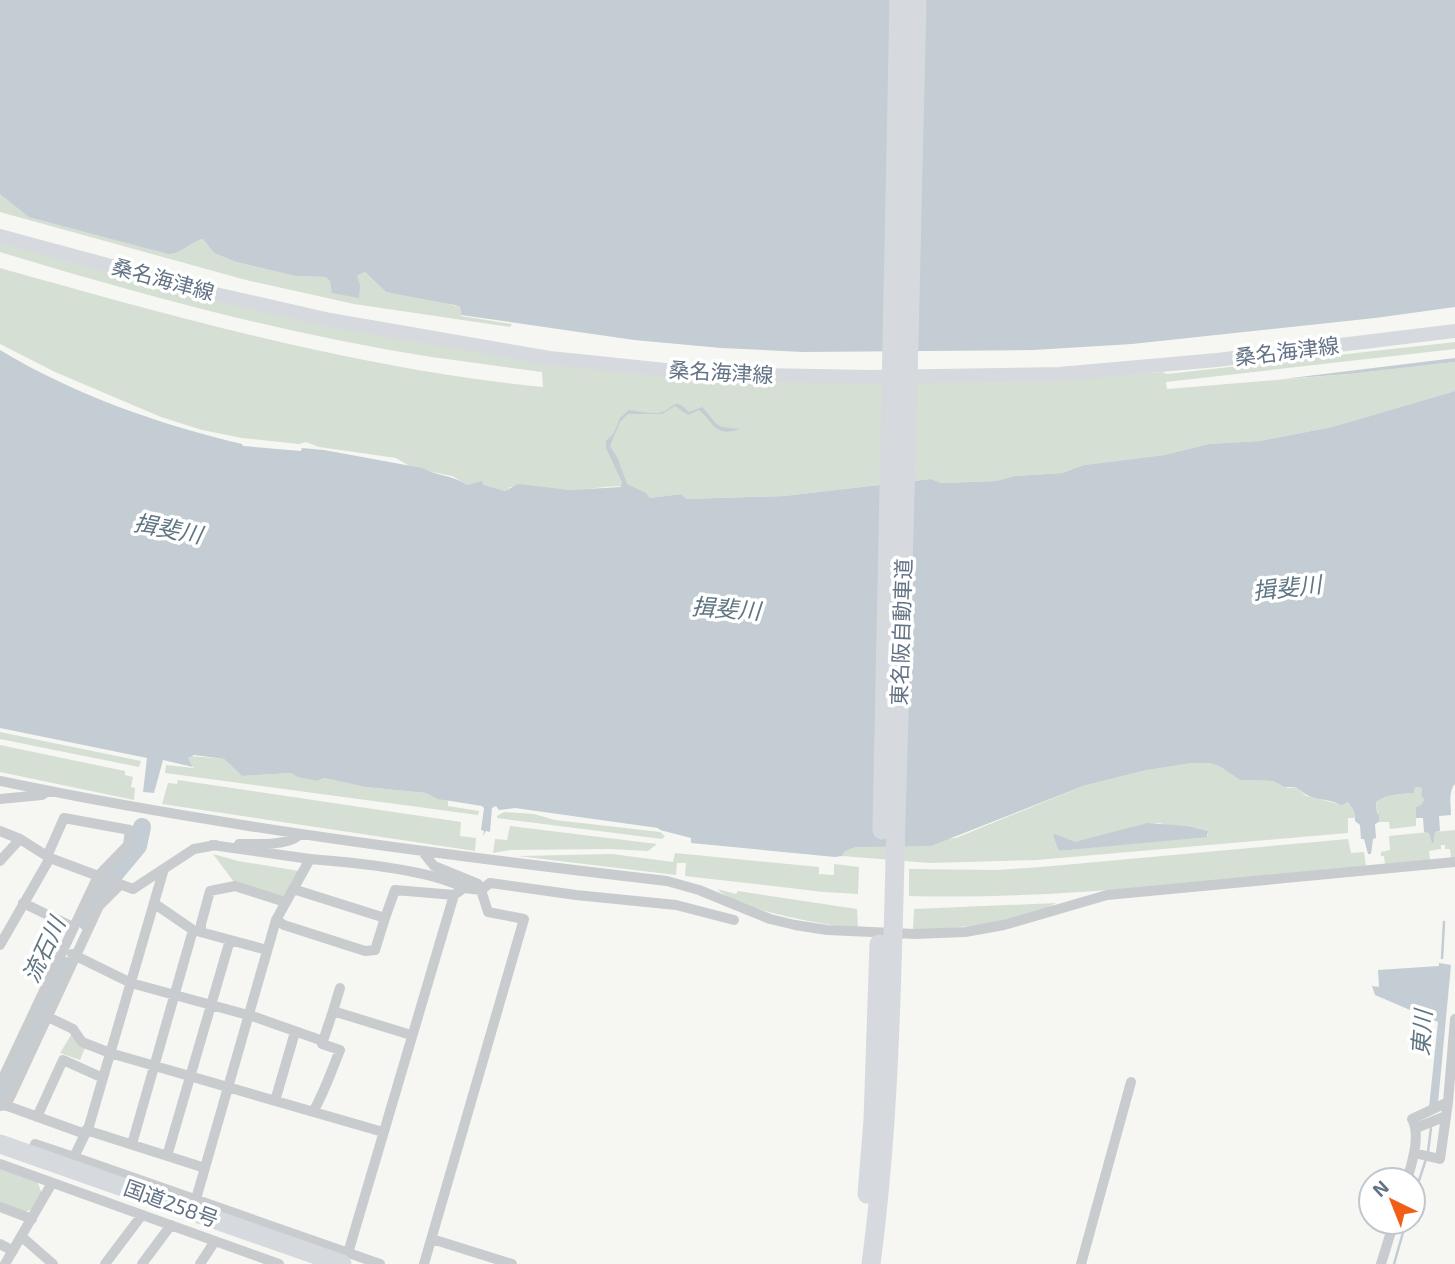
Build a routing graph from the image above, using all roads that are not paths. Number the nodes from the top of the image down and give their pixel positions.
1 (899, 0) edge
2 (917, 0) edge
3 (0, 236) edge
4 (1455, 331) edge
5 (0, 781) edge
6 (48, 791) junction
7 (0, 799) edge
8 (0, 831) edge
9 (300, 834) junction
10 (20, 839) junction
11 (212, 845) junction
12 (422, 851) junction
13 (49, 856) junction
14 (310, 859) junction
15 (0, 861) edge
16 (1455, 862) edge
17 (163, 872) junction
18 (99, 876) junction
19 (117, 883) junction
20 (464, 888) junction
21 (132, 889) junction
22 (293, 889) junction
23 (481, 890) junction
24 (454, 895) junction
25 (155, 902) junction
26 (285, 902) junction
27 (23, 903) junction
28 (385, 918) junction
29 (276, 920) junction
30 (734, 920) dead end
31 (5, 925) edge
32 (73, 927) junction
33 (197, 931) junction
34 (230, 940) junction
35 (0, 944) edge
36 (267, 950) junction
37 (70, 953) junction
38 (131, 983) junction
39 (340, 988) dead end
40 (175, 994) junction
41 (211, 1004) junction
42 (333, 1011) junction
43 (251, 1016) junction
44 (47, 1017) junction
45 (1455, 1019) edge
46 (295, 1032) junction
47 (411, 1035) junction
48 (323, 1041) junction
49 (110, 1053) junction
50 (154, 1066) junction
51 (190, 1076) junction
52 (103, 1078) junction
53 (1131, 1083) dead end
54 (0, 1084) edge
55 (228, 1088) junction
56 (275, 1101) junction
57 (1448, 1102) junction
58 (3, 1104) edge
59 (313, 1112) junction
60 (1446, 1116) junction
61 (37, 1117) junction
62 (1416, 1128) junction
63 (85, 1132) junction
64 (383, 1132) junction
65 (0, 1144) edge
66 (35, 1144) dead end
67 (132, 1144) junction
68 (1414, 1153) junction
69 (0, 1155) edge
70 (167, 1156) junction
71 (74, 1157) junction
72 (0, 1164) edge
73 (1411, 1166) edge
74 (205, 1168) junction
75 (52, 1183) junction
76 (197, 1199) junction
77 (0, 1207) edge
78 (159, 1213) junction
79 (32, 1219) junction
80 (1390, 1236) edge
81 (22, 1237) junction
82 (432, 1238) junction
83 (215, 1241) junction
84 (0, 1244) edge
85 (13, 1251) junction
86 (345, 1259) edge
87 (274, 1263) edge
88 (5, 1264) edge
89 (53, 1264) edge
90 (106, 1264) edge
91 (142, 1264) edge
92 (200, 1264) edge
93 (309, 1264) edge
94 (380, 1264) edge
95 (424, 1264) edge
96 (512, 1264) edge
97 (858, 1264) edge
98 (871, 1264) edge
99 (1081, 1264) edge
100 (1381, 1264) edge

1 - 97 highway, 東名阪自動車道
2 - 98 highway, 東名阪自動車道
3 - 4 main road, 桑名海津線
5 - 6 street
6 - 7 street
6 - 9 street
8 - 10 street
9 - 11 street
9 - 12 street
10 - 13 street
10 - 15 street
11 - 14 street
11 - 17 street
12 - 16 street
12 - 23 street
13 - 18 street
13 - 18 street
13 - 27 street
14 - 20 street
14 - 22 street
17 - 21 street
17 - 25 street
18 - 19 street
18 - 32 street
19 - 21 street
19 - 37 street
20 - 23 street
20 - 24 street
21 - 25 street
22 - 26 street
22 - 28 street
23 - 30 street
23 - 82 street
24 - 28 street
24 - 47 street
25 - 33 street
25 - 38 street
26 - 29 street
26 - 33 street
27 - 31 street
27 - 32 street
28 - 29 street
29 - 36 street
31 - 35 street
32 - 37 street
33 - 34 street
33 - 40 street
34 - 36 street
34 - 41 street
36 - 43 street
37 - 38 street
37 - 44 street
37 - 54 street
38 - 40 street
38 - 49 street
39 - 42 street
40 - 41 street
40 - 50 street
41 - 43 street
41 - 51 street
42 - 47 street
42 - 48 street
43 - 46 street
43 - 55 street
44 - 49 street
44 - 58 street
45 - 57 street
46 - 48 street
46 - 56 street
47 - 64 street
48 - 59 street
49 - 50 street
49 - 52 street
50 - 51 street
50 - 67 street
51 - 55 street
51 - 70 street
52 - 61 street
52 - 63 street
53 - 99 street
55 - 56 street
55 - 74 street
56 - 59 street
57 - 60 street
57 - 62 street
58 - 61 street
59 - 64 street
60 - 62 street
60 - 68 street
61 - 63 street
62 - 68 street
63 - 67 street
63 - 71 street
64 - 86 street
65 - 78 highway, 国道258号
66 - 71 street
67 - 70 street
68 - 73 street
69 - 78 highway, 国道258号
70 - 74 street
71 - 76 street
72 - 75 street
74 - 76 street
75 - 78 street
75 - 79 street
76 - 86 street
77 - 79 street
78 - 83 street
78 - 86 highway, 国道258号
78 - 90 street
78 - 91 street
78 - 93 highway, 国道258号
79 - 81 street
80 - 100 street
81 - 85 street
81 - 89 street
82 - 95 street
82 - 96 street
83 - 87 street
83 - 92 street
84 - 85 street
85 - 88 street
86 - 94 street

